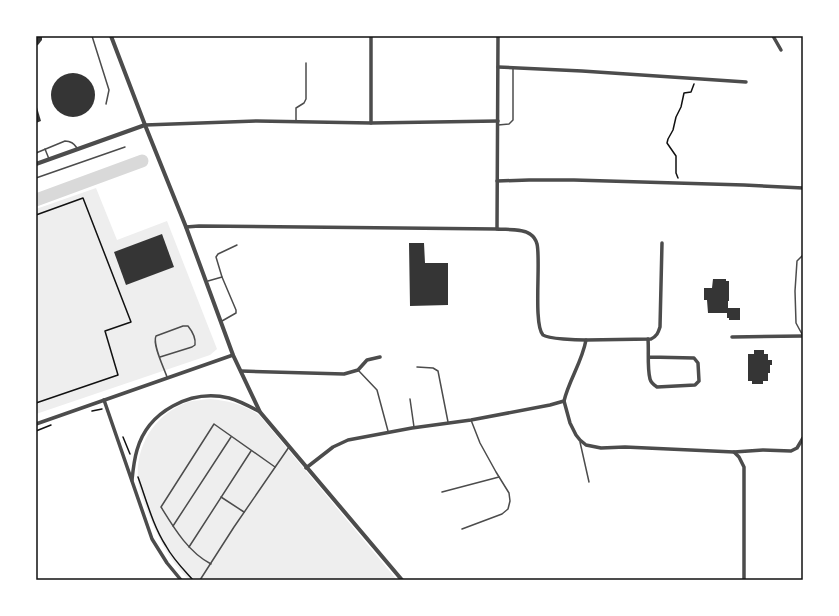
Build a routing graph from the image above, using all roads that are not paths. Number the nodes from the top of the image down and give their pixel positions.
1 (92, 36) edge
2 (111, 36) edge
3 (371, 36) edge
4 (498, 36) edge
5 (773, 36) edge
6 (781, 50) dead end
7 (306, 63) dead end
8 (498, 67) junction
9 (513, 68) junction
10 (746, 82) dead end
11 (106, 104) dead end
12 (296, 122) junction
13 (371, 123) junction
14 (498, 123) junction
15 (145, 125) junction
16 (125, 147) dead end
17 (78, 149) junction
18 (45, 150) junction
19 (36, 153) edge
20 (49, 159) junction
21 (36, 164) edge
22 (36, 178) edge
23 (496, 181) junction
24 (803, 188) edge
25 (186, 227) junction
26 (497, 229) junction
27 (662, 243) dead end
28 (237, 246) dead end
29 (803, 255) edge
30 (222, 277) junction
31 (206, 282) junction
32 (221, 321) junction
33 (803, 336) edge
34 (732, 337) dead end
35 (648, 339) junction
36 (586, 340) junction
37 (233, 355) junction
38 (160, 357) junction
39 (380, 357) dead end
40 (649, 357) junction
41 (417, 367) dead end
42 (358, 370) junction
43 (241, 371) junction
44 (167, 379) junction
45 (410, 399) dead end
46 (104, 400) junction
47 (564, 400) junction
48 (260, 412) junction
49 (471, 420) junction
50 (36, 424) edge
51 (448, 424) junction
52 (414, 428) junction
53 (389, 432) junction
54 (231, 436) junction
55 (803, 438) edge
56 (580, 440) junction
57 (289, 446) junction
58 (251, 451) junction
59 (734, 452) junction
60 (275, 467) junction
61 (306, 468) junction
62 (499, 477) junction
63 (588, 482) dead end
64 (132, 484) junction
65 (442, 492) dead end
66 (221, 497) junction
67 (244, 512) junction
68 (173, 526) junction
69 (462, 529) dead end
70 (189, 547) junction
71 (211, 564) junction
72 (182, 580) edge
73 (200, 580) edge
74 (402, 580) edge
75 (744, 580) edge

1 - 11 lane
2 - 15 street
3 - 13 street
4 - 8 street
5 - 6 street
7 - 12 lane
8 - 9 street
8 - 14 street
9 - 10 street
9 - 14 lane
12 - 13 street
12 - 15 street
13 - 14 street
14 - 23 street
15 - 17 street
15 - 25 street
16 - 22 lane
17 - 18 lane
17 - 20 street
18 - 19 lane
18 - 20 lane
20 - 21 street
23 - 24 street
23 - 26 street
25 - 26 street
25 - 31 street
26 - 36 street
27 - 35 street
28 - 30 lane
29 - 33 lane
30 - 31 lane
30 - 32 lane
31 - 32 street
32 - 37 street
33 - 34 street
35 - 36 street
35 - 40 street
36 - 47 street
37 - 43 street
37 - 44 street
38 - 38 lane
38 - 44 lane
39 - 42 street
40 - 40 street
41 - 51 lane
42 - 43 street
42 - 53 lane
43 - 48 street
44 - 46 street
45 - 52 lane
46 - 50 street
46 - 64 street
47 - 49 street
47 - 56 street
48 - 57 street
48 - 64 street
49 - 51 street
49 - 62 lane
51 - 52 street
52 - 53 street
53 - 61 street
54 - 58 lane
54 - 68 lane
54 - 68 lane
55 - 59 street
56 - 59 street
56 - 63 lane
57 - 60 lane
57 - 61 street
58 - 60 lane
58 - 66 lane
59 - 75 street
60 - 67 lane
61 - 74 street
62 - 65 lane
62 - 69 lane
64 - 72 street
66 - 67 lane
66 - 70 lane
67 - 71 lane
68 - 70 lane
70 - 71 lane
71 - 73 lane

